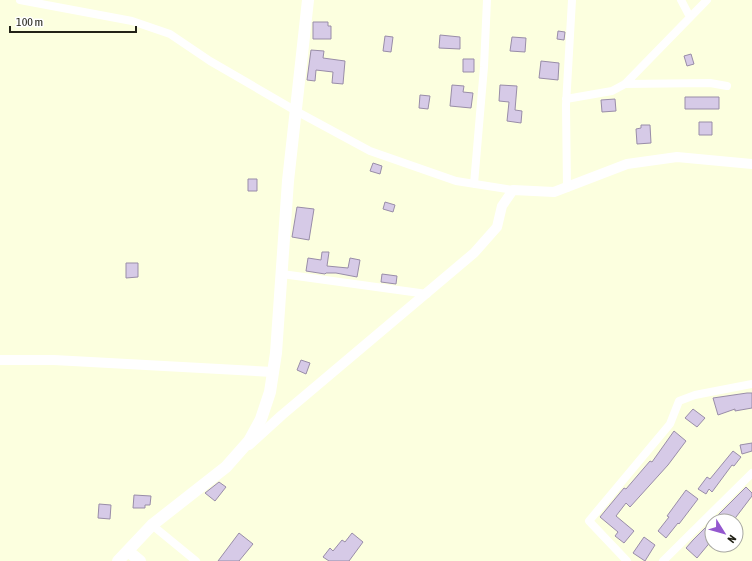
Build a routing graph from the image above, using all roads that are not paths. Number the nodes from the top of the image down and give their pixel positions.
1 (20, 0) edge
2 (308, 0) edge
3 (487, 0) edge
4 (572, 0) edge
5 (681, 0) edge
6 (707, 0) edge
7 (690, 17) junction
8 (625, 84) junction
9 (727, 86) dead end
10 (566, 99) junction
11 (296, 111) junction
12 (752, 164) edge
13 (474, 184) junction
14 (567, 188) junction
15 (513, 190) junction
16 (282, 274) junction
17 (427, 294) junction
18 (0, 360) edge
19 (273, 372) junction
20 (752, 384) edge
21 (226, 467) junction
22 (752, 473) edge
23 (152, 525) junction
24 (128, 551) junction
25 (118, 561) edge
26 (140, 561) edge
27 (196, 561) edge
28 (627, 561) edge
29 (663, 561) edge

1 - 11 street
2 - 11 main road
3 - 13 street
4 - 10 street
5 - 7 street
6 - 7 street
7 - 8 street
8 - 9 street
8 - 10 street
10 - 14 street
11 - 13 street
11 - 16 main road
12 - 14 street
13 - 15 street
14 - 15 street
15 - 17 street
16 - 17 street
16 - 19 main road
17 - 21 street
18 - 19 street
19 - 21 main road
20 - 28 street
21 - 23 main road
22 - 29 street
23 - 24 main road
23 - 27 street
24 - 25 main road
24 - 26 main road

